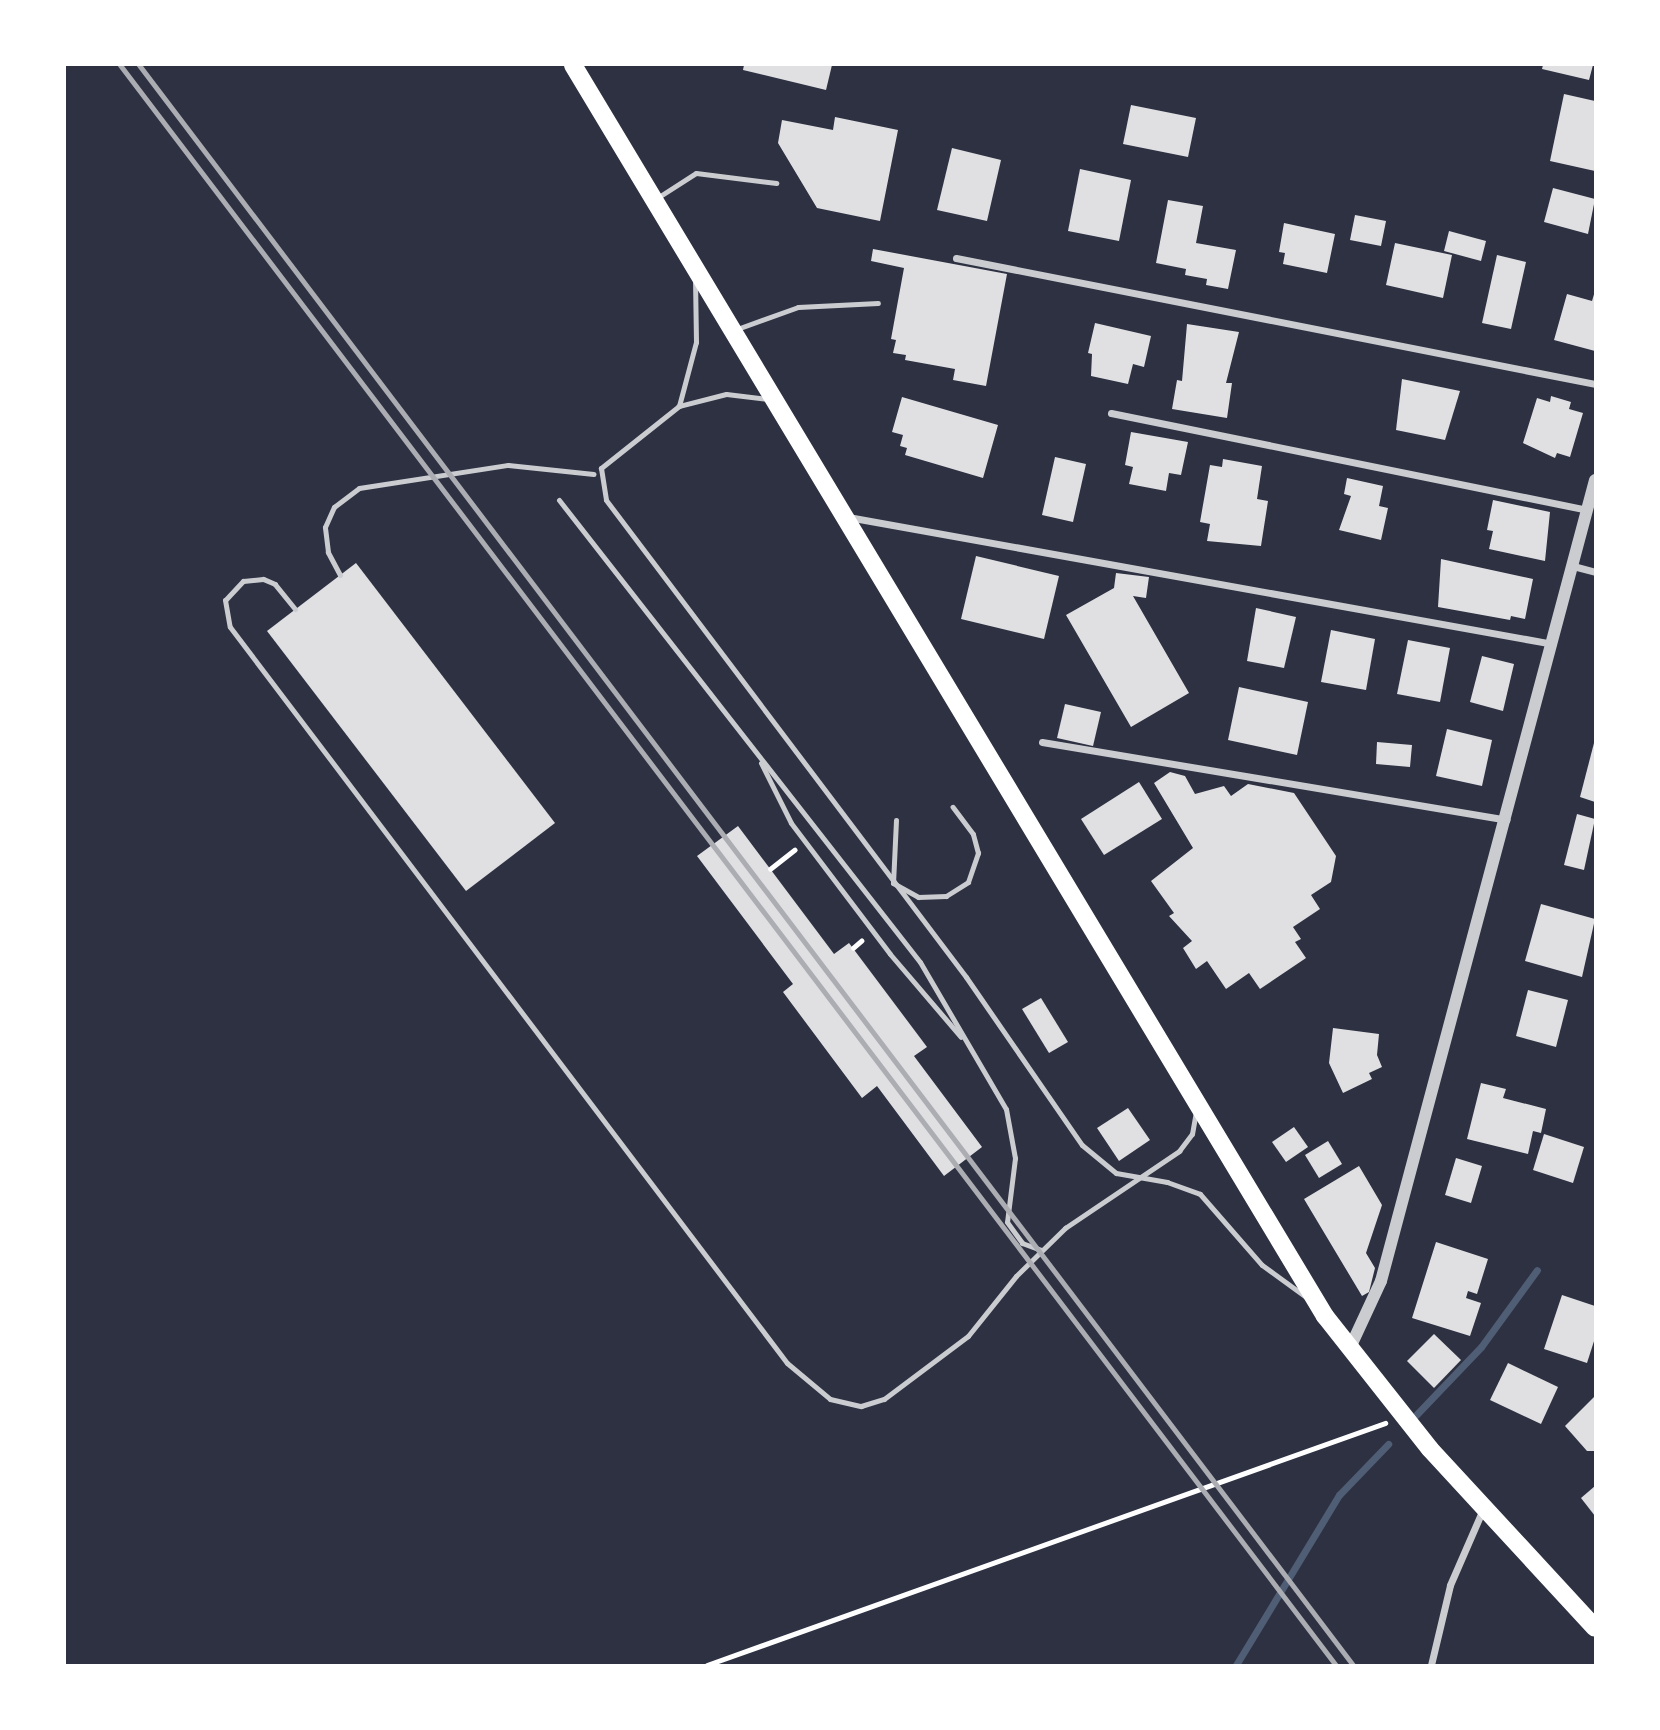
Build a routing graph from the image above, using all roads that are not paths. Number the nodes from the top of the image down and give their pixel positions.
1 (573, 65) edge
2 (776, 183) dead end
3 (655, 200) junction
4 (956, 258) dead end
5 (693, 261) junction
6 (878, 303) dead end
7 (734, 330) junction
8 (1595, 384) edge
9 (778, 402) junction
10 (679, 406) junction
11 (1111, 413) dead end
12 (594, 474) dead end
13 (1595, 480) edge
14 (559, 500) dead end
15 (1587, 510) junction
16 (848, 517) junction
17 (1573, 566) junction
18 (1595, 572) edge
19 (340, 575) dead end
20 (295, 609) dead end
21 (1553, 644) junction
22 (1042, 742) dead end
23 (756, 754) junction
24 (953, 807) dead end
25 (896, 820) dead end
26 (1506, 820) junction
27 (893, 883) junction
28 (970, 1047) junction
29 (1196, 1107) junction
30 (1140, 1179) junction
31 (1041, 1250) junction
32 (1318, 1304) junction
33 (1349, 1350) junction
34 (1484, 1508) junction
35 (1595, 1628) edge
36 (1431, 1665) edge

1 - 3 main road
2 - 3 lane
3 - 5 main road
4 - 8 street
5 - 7 main road
5 - 10 lane
6 - 7 lane
7 - 9 main road
9 - 10 lane
9 - 16 main road
10 - 27 lane
11 - 15 street
12 - 19 lane
13 - 15 street
14 - 23 lane
15 - 17 street
16 - 21 street
16 - 29 main road
17 - 18 street
17 - 21 street
20 - 31 lane
21 - 26 street
22 - 26 street
23 - 28 lane
23 - 28 lane
24 - 27 lane
25 - 27 lane
26 - 33 street
27 - 30 lane
28 - 31 lane
29 - 30 lane
29 - 32 main road
30 - 31 lane
30 - 32 lane
32 - 33 main road
33 - 34 main road
34 - 35 main road
34 - 36 street

